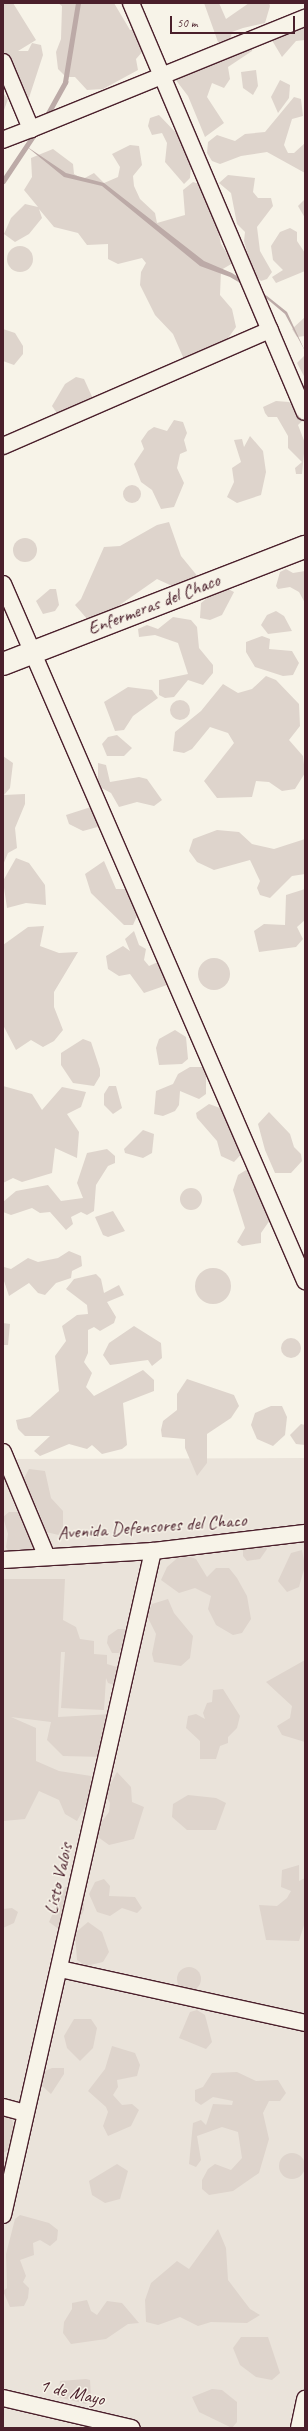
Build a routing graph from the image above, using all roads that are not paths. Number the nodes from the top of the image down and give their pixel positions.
1 (131, 3) edge
2 (305, 18) edge
3 (3, 62) edge
4 (161, 76) junction
5 (31, 129) junction
6 (3, 140) edge
7 (270, 330) junction
8 (305, 412) edge
9 (3, 446) edge
10 (305, 547) edge
11 (3, 584) edge
12 (32, 652) junction
13 (3, 664) edge
14 (305, 1281) edge
15 (3, 1452) edge
16 (305, 1533) edge
17 (153, 1551) junction
18 (46, 1555) junction
19 (3, 1560) edge
20 (60, 1969) junction
21 (305, 2023) edge
22 (3, 2107) edge
23 (25, 2113) junction
24 (3, 2215) edge
25 (3, 2398) edge
26 (305, 2399) edge
27 (132, 2428) edge
28 (298, 2428) edge

1 - 4 street
2 - 4 street
3 - 5 street
4 - 5 street
4 - 7 street
5 - 6 street
7 - 8 street
7 - 9 street
10 - 12 main road, Enfermeras del Chaco
11 - 12 street
12 - 13 main road, Enfermeras del Chaco
12 - 14 street
15 - 18 street
16 - 17 street, Avenida Defensores del Chaco
17 - 18 street, Avenida Defensores del Chaco
17 - 20 street, Listo Valois
18 - 19 street, Avenida Defensores del Chaco
20 - 21 street
20 - 23 street, Listo Valois
22 - 23 street
23 - 24 street, Listo Valois
25 - 27 street, 1 de Mayo
26 - 28 street

